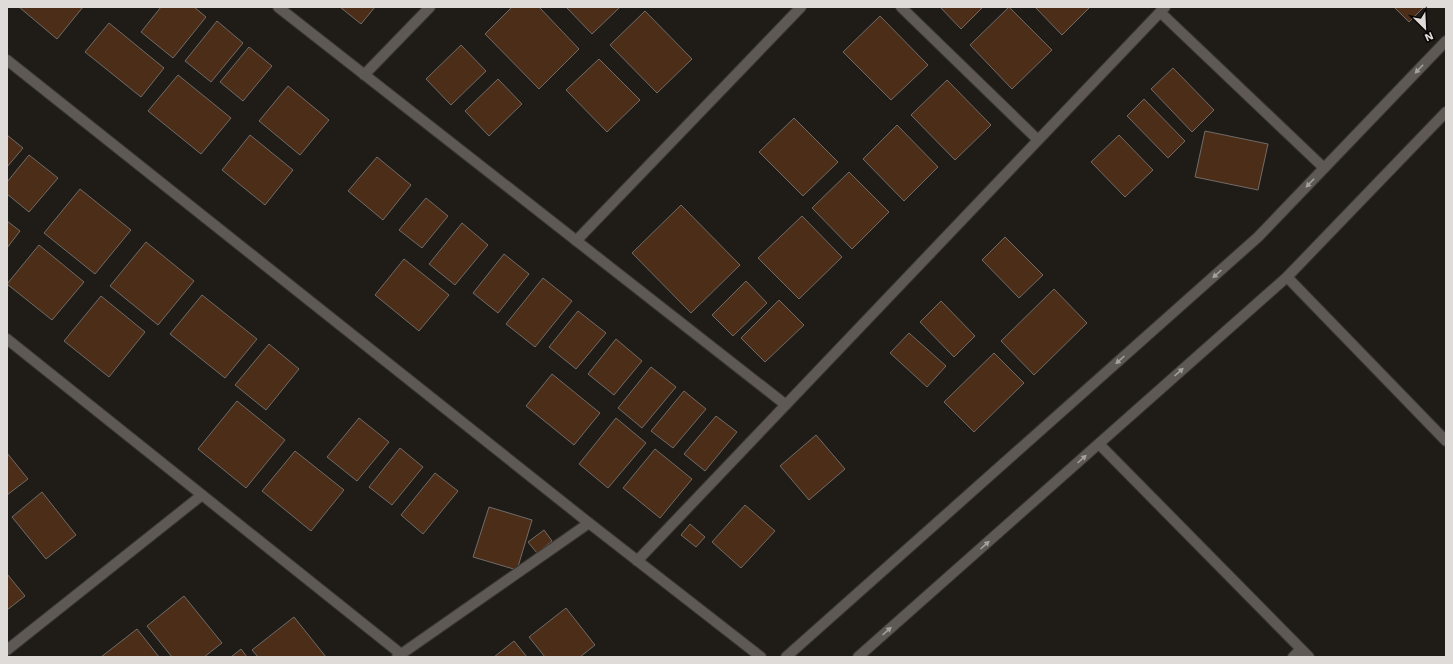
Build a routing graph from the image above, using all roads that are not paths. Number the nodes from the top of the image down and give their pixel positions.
1 (278, 7) edge
2 (430, 7) edge
3 (801, 7) edge
4 (901, 7) edge
5 (1162, 9) edge
6 (1446, 41) edge
7 (9, 65) edge
8 (364, 74) junction
9 (1446, 112) edge
10 (1038, 140) junction
11 (1324, 168) junction
12 (576, 241) junction
13 (1287, 277) junction
14 (7, 339) edge
15 (786, 405) junction
16 (1446, 441) edge
17 (1099, 444) junction
18 (202, 495) junction
19 (589, 523) junction
20 (637, 561) junction
21 (1302, 649) junction
22 (7, 650) edge
23 (399, 655) edge
24 (761, 657) edge
25 (786, 657) edge
26 (858, 657) edge
27 (1293, 657) edge
28 (1309, 657) edge

1 - 8 street
2 - 8 street
3 - 12 street
4 - 10 street
5 - 10 street
5 - 11 street
6 -> 11 street
7 - 19 street
8 - 12 street
9 - 13 street
10 - 15 street
11 -> 25 street
12 - 15 street
13 - 16 street
17 -> 13 street
14 - 18 street
15 - 20 street
17 - 21 street
26 -> 17 street
18 - 22 street
18 - 23 street
19 - 20 street
19 - 23 street
20 - 24 street
21 - 27 street
21 - 28 street

